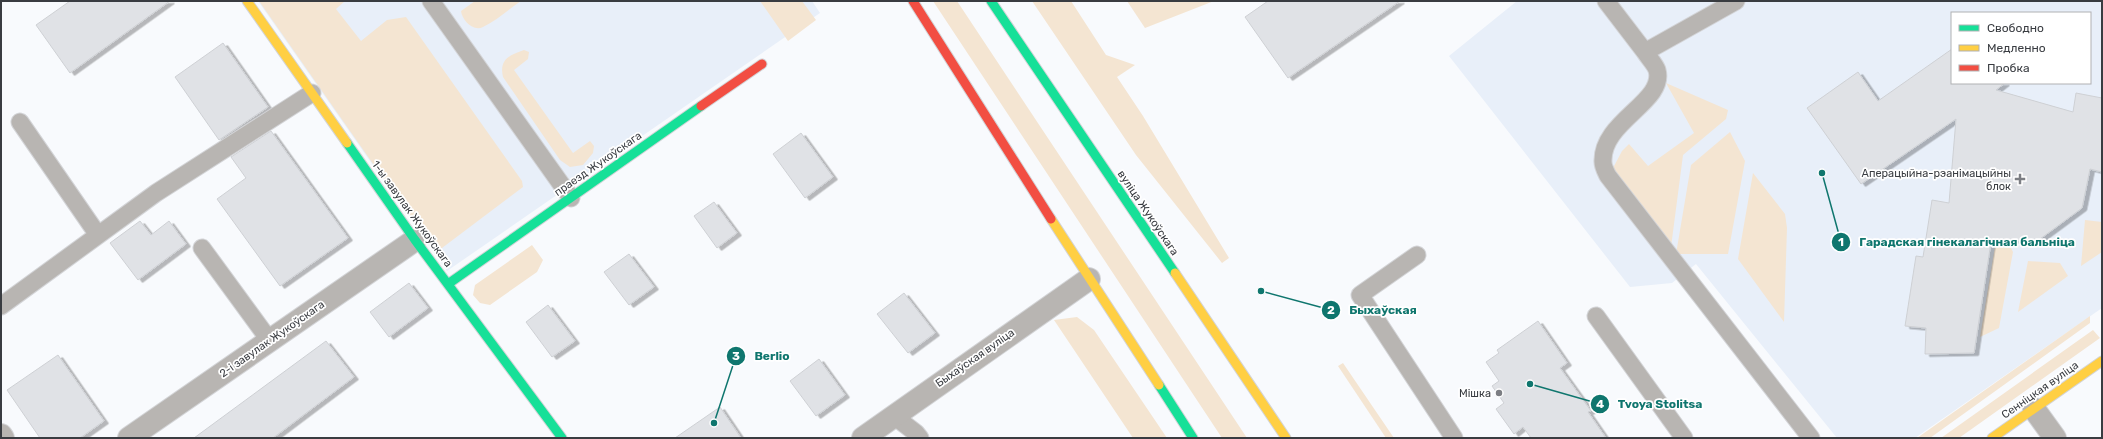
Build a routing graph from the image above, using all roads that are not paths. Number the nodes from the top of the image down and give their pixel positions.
1 (247, 1) edge
2 (431, 1) edge
3 (913, 1) edge
4 (991, 1) edge
5 (1606, 1) edge
6 (1736, 1) edge
7 (1645, 52) junction
8 (762, 64) dead end
9 (312, 93) junction
10 (20, 122) dead end
11 (571, 198) junction
12 (98, 235) junction
13 (415, 240) junction
14 (202, 248) dead end
15 (1417, 255) dead end
16 (1089, 279) junction
17 (448, 284) junction
18 (1, 306) edge
19 (1596, 316) dead end
20 (270, 341) junction
21 (2102, 361) edge
22 (2034, 409) junction
23 (894, 416) junction
24 (1, 435) edge
25 (3, 438) edge
26 (129, 438) edge
27 (562, 438) edge
28 (862, 438) edge
29 (920, 438) edge
30 (1193, 438) edge
31 (1286, 438) edge
32 (1454, 438) edge
33 (1684, 438) edge
34 (1811, 438) edge
35 (1992, 438) edge
36 (2055, 438) edge

1 - 9 street, 1-ы завулак Жукоўскага
2 - 11 lane
3 - 16 street
4 - 31 street, вуліца Жукоўскага
5 - 7 lane
6 - 7 lane
7 - 34 lane
8 - 11 street, праезд Жукоўскага
9 - 12 lane
9 - 13 street, 1-ы завулак Жукоўскага
10 - 12 lane
11 - 17 street, праезд Жукоўскага
12 - 18 lane
13 - 17 street, 1-ы завулак Жукоўскага
13 - 20 street, 2-і завулак Жукоўскага
14 - 20 lane
15 - 32 lane
16 - 23 street, Быхаўская вуліца
16 - 30 street
17 - 27 street, 1-ы завулак Жукоўскага
19 - 33 lane
20 - 26 street, 2-і завулак Жукоўскага
21 - 22 street, Сенніцкая вуліца
22 - 35 street, Сенніцкая вуліца
22 - 36 street
23 - 28 street, Быхаўская вуліца
23 - 29 lane
24 - 25 street

